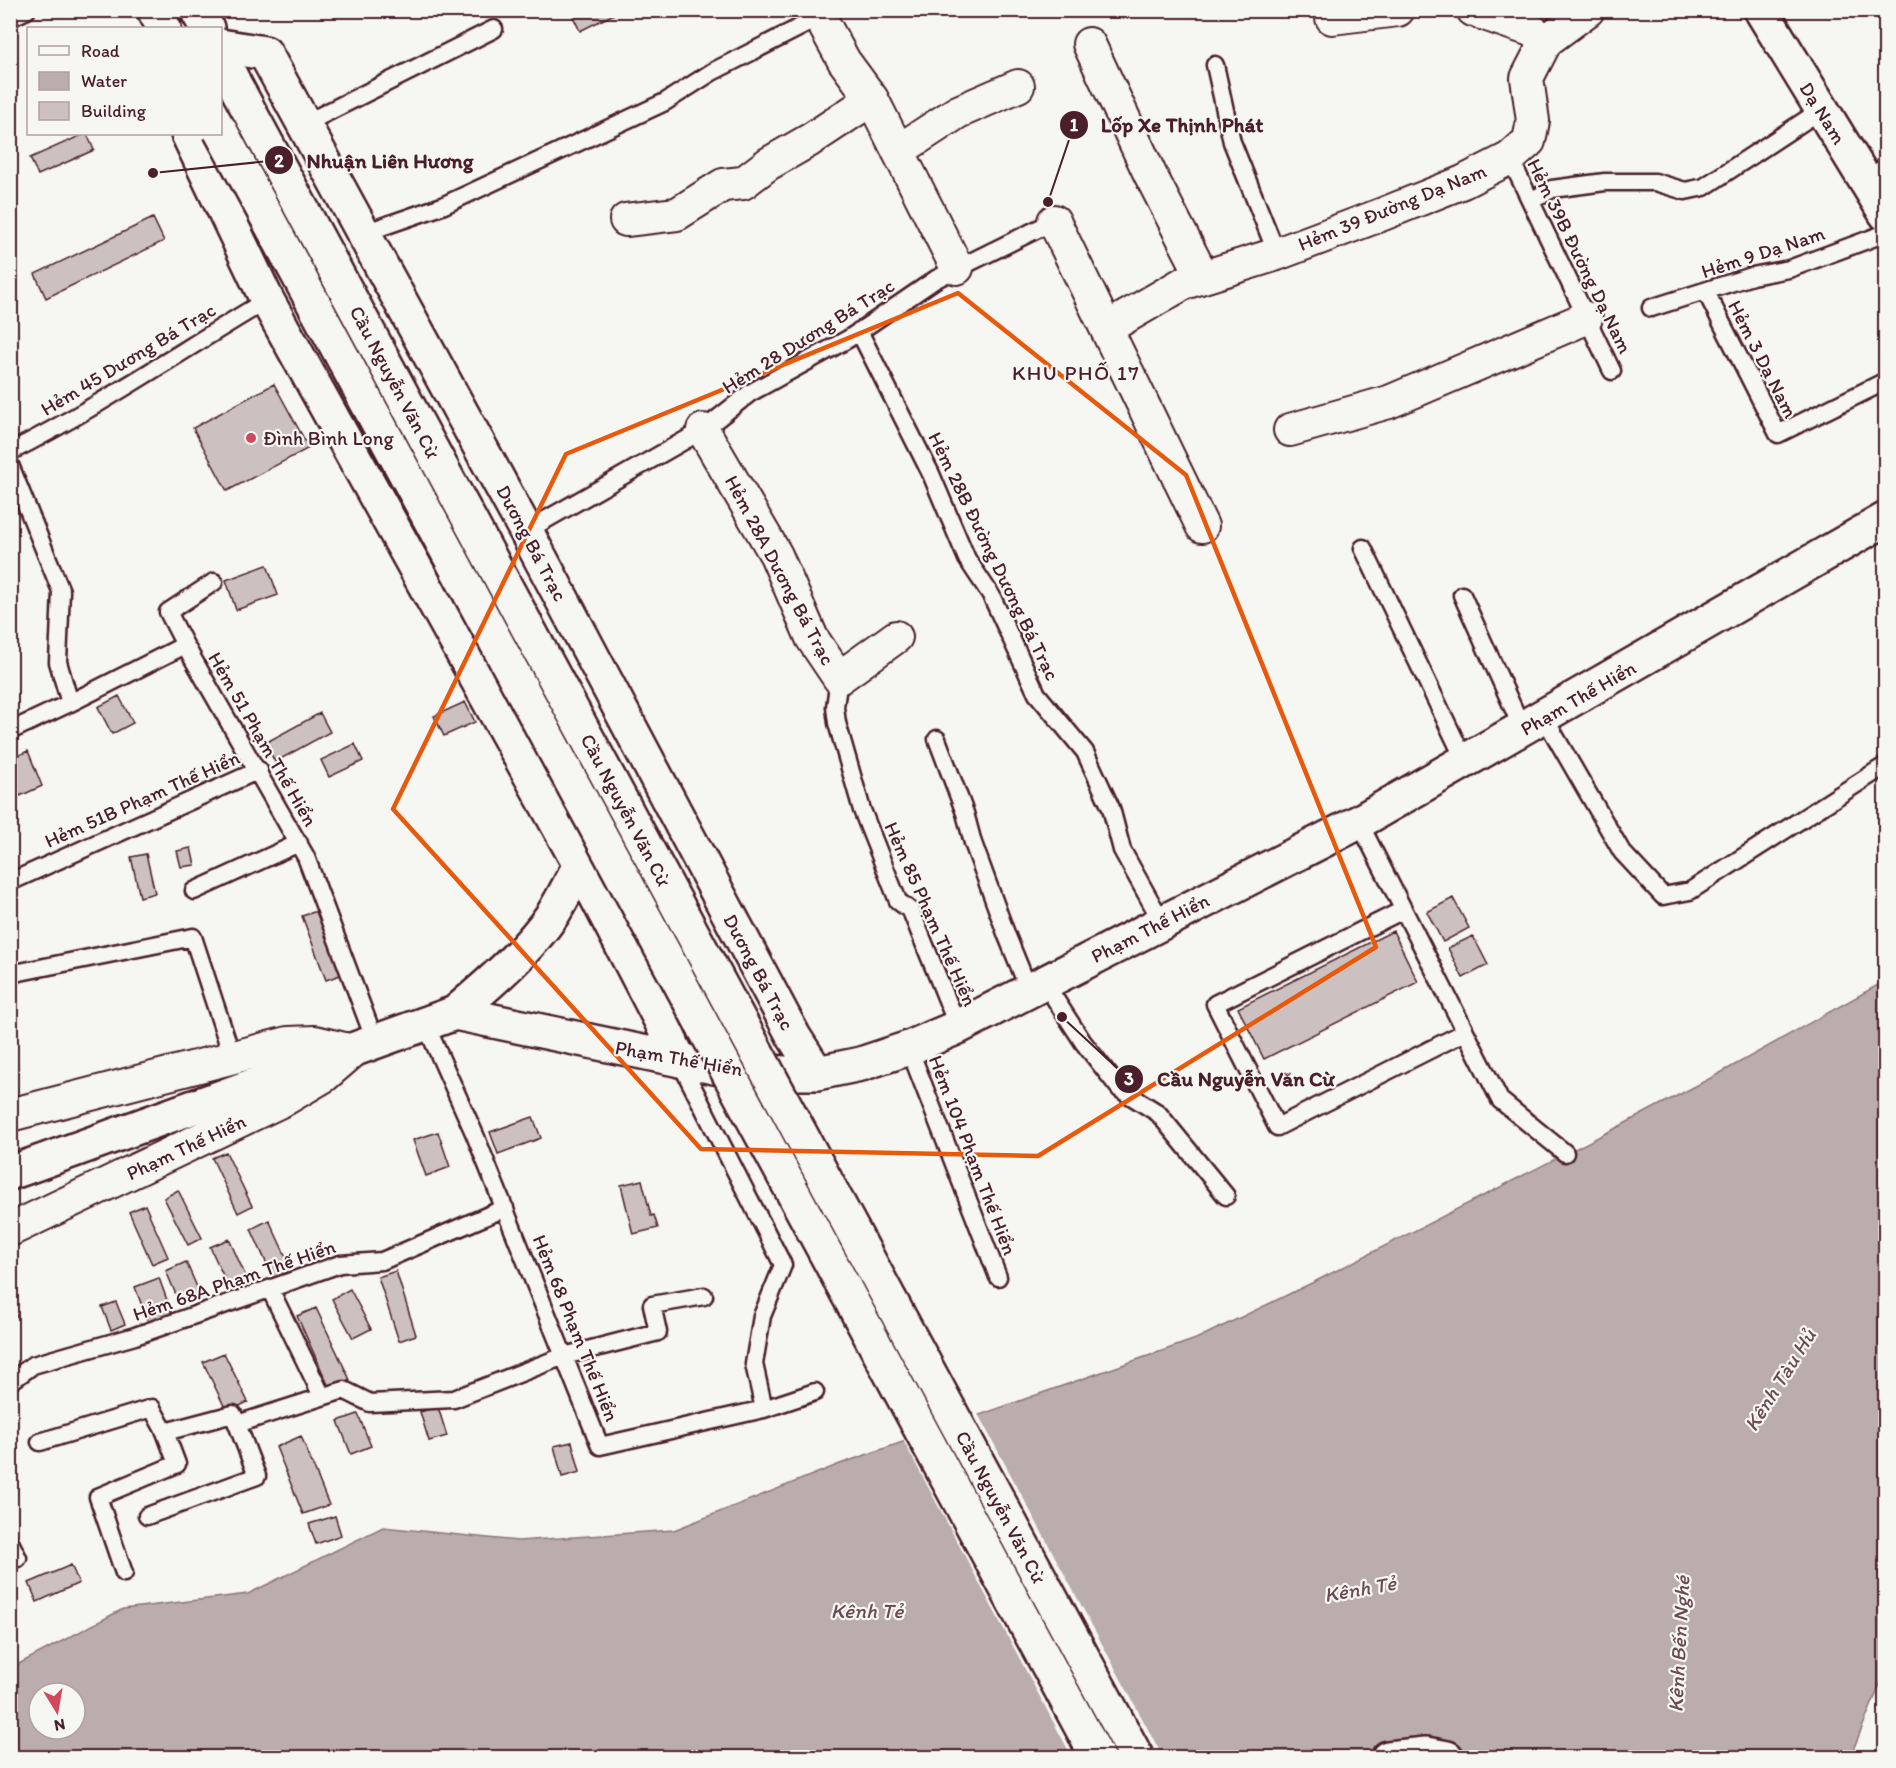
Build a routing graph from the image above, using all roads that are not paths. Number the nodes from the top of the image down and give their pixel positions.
1 (27, 10) edge
2 (154, 10) edge
3 (1398, 10) edge
4 (1473, 10) edge
5 (1588, 10) edge
6 (1761, 10) edge
7 (823, 13) edge
8 (10, 18) edge
9 (1332, 18) dead end
10 (163, 27) edge
11 (494, 29) dead end
12 (1546, 41) junction
13 (1089, 44) dead end
14 (222, 46) edge
15 (1215, 65) dead end
16 (227, 69) edge
17 (1018, 86) dead end
18 (872, 99) junction
19 (1821, 110) junction
20 (304, 124) junction
21 (222, 134) edge
22 (188, 135) edge
23 (898, 151) junction
24 (1510, 158) junction
25 (1875, 173) edge
26 (1531, 201) junction
27 (1886, 214) edge
28 (626, 220) dead end
29 (1054, 220) joint
30 (364, 233) junction
31 (1886, 233) edge
32 (1277, 254) junction
33 (957, 268) junction
34 (1203, 277) junction
35 (1706, 292) junction
36 (267, 300) junction
37 (1651, 308) dead end
38 (1586, 318) junction
39 (1107, 328) junction
40 (860, 331) junction
41 (1612, 371) dead end
42 (1886, 381) edge
43 (703, 430) junction
44 (1290, 430) dead end
45 (10, 452) edge
46 (10, 465) edge
47 (1886, 519) edge
48 (1202, 526) dead end
49 (526, 531) junction
50 (1363, 548) dead end
51 (214, 582) dead end
52 (1462, 595) dead end
53 (896, 638) dead end
54 (185, 645) junction
55 (840, 678) junction
56 (70, 703) junction
57 (1533, 724) junction
58 (10, 731) edge
59 (937, 739) dead end
60 (1466, 763) junction
61 (1886, 765) edge
62 (259, 770) junction
63 (662, 788) junction
64 (1359, 822) junction
65 (564, 836) junction
66 (299, 843) junction
67 (580, 865) junction
68 (10, 882) edge
69 (194, 891) dead end
70 (1403, 910) junction
71 (1162, 922) junction
72 (10, 974) edge
73 (1037, 986) junction
74 (440, 1018) junction
75 (958, 1027) junction
76 (1465, 1032) junction
77 (364, 1046) junction
78 (909, 1048) junction
79 (232, 1056) junction
80 (679, 1060) junction
81 (817, 1073) junction
82 (10, 1115) edge
83 (1565, 1153) dead end
84 (10, 1173) edge
85 (1226, 1196) dead end
86 (505, 1209) junction
87 (10, 1230) edge
88 (998, 1277) dead end
89 (270, 1289) junction
90 (704, 1296) dead end
91 (564, 1356) junction
92 (10, 1382) edge
93 (815, 1392) dead end
94 (322, 1396) junction
95 (764, 1409) junction
96 (237, 1424) junction
97 (165, 1432) junction
98 (40, 1442) dead end
99 (147, 1516) dead end
100 (10, 1542) edge
101 (18, 1558) dead end
102 (124, 1573) dead end
103 (1098, 1758) edge
104 (1137, 1758) edge
105 (1388, 1758) edge
106 (1447, 1758) edge

1 - 8 lane
2 - 10 main road
3 - 9 street
4 - 12 street
5 - 12 street, Hẻm 39 Đường Dạ Nam
6 - 19 main road, Dạ Nam
7 - 18 street
7 - 30 lane
11 - 20 lane
12 - 24 street, Hẻm 39 Đường Dạ Nam
13 - 34 street
14 - 20 main road, Dương Bá Trạc
15 - 32 lane
16 - 104 main road, Cầu Nguyễn Văn Cừ, bridge
17 - 23 street
18 - 23 street
18 - 28 street
19 - 25 main road, Dạ Nam
19 - 26 lane
20 - 30 main road, Dương Bá Trạc
21 - 103 main road, Cầu Nguyễn Văn Cừ, bridge
22 - 36 main road
23 - 33 street
24 - 26 lane, Hẻm 39B Đường Dạ Nam
24 - 32 street, Hẻm 39 Đường Dạ Nam
25 - 27 main road, Dạ Nam
26 - 38 lane, Hẻm 39B Đường Dạ Nam
29 - 33 lane, Hẻm 28 Dương Bá Trạc
29 - 39 street
30 - 49 main road, Dương Bá Trạc
31 - 35 lane, Hẻm 9 Dạ Nam
32 - 34 street, Hẻm 39 Đường Dạ Nam
33 - 40 lane, Hẻm 28 Dương Bá Trạc
34 - 39 street, Hẻm 39 Đường Dạ Nam
35 - 37 lane, Hẻm 9 Dạ Nam
35 - 42 lane, Hẻm 3 Dạ Nam
36 - 45 lane, Hẻm 45 Dương Bá Trạc
36 - 65 main road
38 - 41 lane, Hẻm 39B Đường Dạ Nam
38 - 44 street
39 - 48 street
40 - 43 lane, Hẻm 28 Dương Bá Trạc
40 - 71 lane, Hẻm 28B Đường Dương Bá Trạc
43 - 49 lane, Hẻm 28 Dương Bá Trạc
43 - 55 street, Hẻm 28A Dương Bá Trạc
46 - 56 lane
47 - 57 main road, Phạm Thế Hiển
49 - 63 main road, Dương Bá Trạc
50 - 60 lane
51 - 54 lane
52 - 57 lane
53 - 55 street
54 - 56 lane, Hẻm 51 Phạm Thế Hiển
54 - 62 lane, Hẻm 51 Phạm Thế Hiển
55 - 75 lane, Hẻm 85 Phạm Thế Hiển
56 - 58 lane, Hẻm 51 Phạm Thế Hiển
57 - 60 main road, Phạm Thế Hiển
57 - 61 lane
59 - 73 lane
60 - 64 main road, Phạm Thế Hiển
62 - 66 lane, Hẻm 51 Phạm Thế Hiển
62 - 68 lane, Hẻm 51B Phạm Thế Hiển
63 - 65 main road
63 - 81 main road, Dương Bá Trạc
64 - 70 lane
64 - 71 main road, Phạm Thế Hiển
65 - 67 main road
66 - 69 lane
66 - 77 lane, Hẻm 51 Phạm Thế Hiển
67 - 74 main road
67 - 80 main road
70 - 76 lane
70 - 76 lane
71 - 73 main road, Phạm Thế Hiển
72 - 79 lane
73 - 75 main road, Phạm Thế Hiển
73 - 85 lane
74 - 77 main road, Phạm Thế Hiển
74 - 80 main road, Phạm Thế Hiển
74 - 86 lane, Hẻm 68 Phạm Thế Hiển
75 - 78 main road, Phạm Thế Hiển
76 - 83 lane
77 - 79 street
77 - 84 main road, Phạm Thế Hiển
77 - 87 street, Phạm Thế Hiển
78 - 81 main road, Phạm Thế Hiển
78 - 88 lane, Hẻm 104 Phạm Thế Hiển
79 - 82 street
80 - 81 main road, Phạm Thế Hiển
80 - 95 lane
86 - 89 lane, Hẻm 68A Phạm Thế Hiển
86 - 91 lane, Hẻm 68 Phạm Thế Hiển
89 - 92 lane, Hẻm 68A Phạm Thế Hiển
89 - 94 lane
90 - 91 lane
91 - 94 lane
91 - 95 lane, Hẻm 68 Phạm Thế Hiển
93 - 95 lane, Hẻm 68 Phạm Thế Hiển
94 - 96 lane
96 - 97 lane
96 - 99 lane
97 - 98 lane
97 - 102 lane
100 - 101 lane
105 - 106 main road

